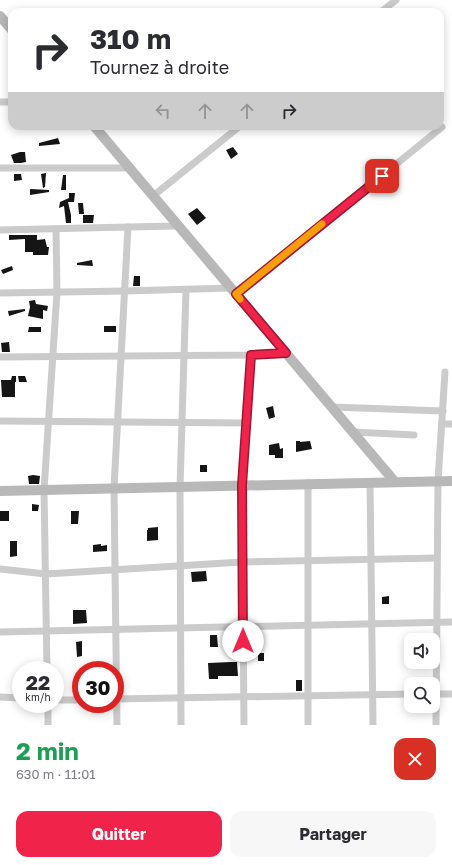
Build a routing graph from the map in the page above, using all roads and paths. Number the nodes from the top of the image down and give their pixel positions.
1 (396, 0) edge
2 (386, 8) edge
3 (0, 16) edge
4 (8, 25) edge
5 (97, 130) edge
6 (235, 130) edge
7 (438, 130) edge
8 (0, 168) edge
9 (130, 168) junction
10 (153, 196) junction
11 (178, 226) junction
12 (128, 228) junction
13 (56, 229) junction
14 (0, 230) edge
15 (186, 290) junction
16 (125, 291) junction
17 (234, 291) junction
18 (57, 292) junction
19 (0, 293) edge
20 (286, 353) junction
21 (184, 355) junction
22 (251, 355) junction
23 (53, 356) junction
24 (121, 356) junction
25 (0, 357) edge
26 (446, 372) dead end
27 (332, 407) junction
28 (443, 411) junction
29 (0, 421) edge
30 (49, 421) junction
31 (118, 422) junction
32 (182, 422) junction
33 (246, 423) junction
34 (442, 424) junction
35 (452, 424) edge
36 (353, 432) junction
37 (414, 435) dead end
38 (438, 481) junction
39 (452, 481) edge
40 (370, 482) junction
41 (395, 482) junction
42 (308, 484) junction
43 (242, 485) junction
44 (180, 487) junction
45 (114, 488) junction
46 (44, 490) junction
47 (0, 491) edge
48 (437, 558) junction
49 (371, 559) junction
50 (308, 561) junction
51 (242, 562) junction
52 (180, 566) junction
53 (0, 569) edge
54 (115, 570) junction
55 (46, 574) junction
56 (452, 622) edge
57 (437, 623) junction
58 (372, 624) junction
59 (308, 626) junction
60 (243, 627) junction
61 (181, 628) junction
62 (116, 630) junction
63 (47, 631) junction
64 (0, 632) edge
65 (47, 661) edge
66 (116, 661) edge
67 (435, 677) edge
68 (404, 694) edge
69 (440, 694) edge
70 (452, 694) edge
71 (372, 695) junction
72 (0, 696) edge
73 (308, 696) junction
74 (12, 697) edge
75 (244, 697) junction
76 (181, 698) junction
77 (124, 699) edge
78 (48, 713) edge
79 (117, 713) edge
80 (436, 713) edge
81 (48, 725) edge
82 (117, 725) edge
83 (181, 725) edge
84 (244, 725) edge
85 (308, 725) edge
86 (373, 725) edge
87 (436, 725) edge

1 - 2 street
3 - 4 street
5 - 9 street
6 - 10 street
7 - 17 street
8 - 9 street
9 - 10 street
10 - 11 street
11 - 12 street
11 - 17 street
12 - 13 street
12 - 16 street
13 - 14 street
13 - 18 street
15 - 16 street
15 - 17 street
15 - 21 street
16 - 18 street
16 - 24 street
17 - 20 street
18 - 19 street
18 - 23 street
20 - 22 street
20 - 27 street
21 - 22 street
21 - 24 street
21 - 32 street
22 - 33 street
23 - 24 street
23 - 25 street
23 - 30 street
24 - 31 street
26 - 28 street
27 - 28 street
27 - 36 street
28 - 34 street
29 - 30 street
30 - 31 street
30 - 46 street
31 - 32 street
31 - 45 street
32 - 33 street
32 - 44 street
33 - 43 street
34 - 35 street
34 - 38 street
36 - 37 street
36 - 41 street
38 - 39 street
38 - 41 street
38 - 48 street
40 - 41 street
40 - 42 street
40 - 49 street
42 - 43 street
42 - 50 street
43 - 44 street
43 - 51 street
44 - 45 street
44 - 52 street
45 - 46 street
45 - 54 street
46 - 47 street
46 - 55 street
48 - 49 street
48 - 57 street
49 - 50 street
49 - 58 street
50 - 51 street
50 - 59 street
51 - 52 street
51 - 60 street
52 - 54 street
52 - 61 street
53 - 55 street
54 - 55 street
54 - 62 street
55 - 63 street
56 - 57 street
57 - 58 street
57 - 67 street
58 - 59 street
58 - 71 street
59 - 60 street
59 - 73 street
60 - 61 street
60 - 75 street
61 - 62 street
61 - 76 street
62 - 63 street
62 - 66 street
63 - 64 street
63 - 65 street
68 - 71 street
69 - 70 street
71 - 73 street
71 - 86 street
72 - 74 street
73 - 75 street
73 - 85 street
75 - 76 street
75 - 84 street
76 - 77 street
76 - 83 street
78 - 81 street
79 - 82 street
80 - 87 street

